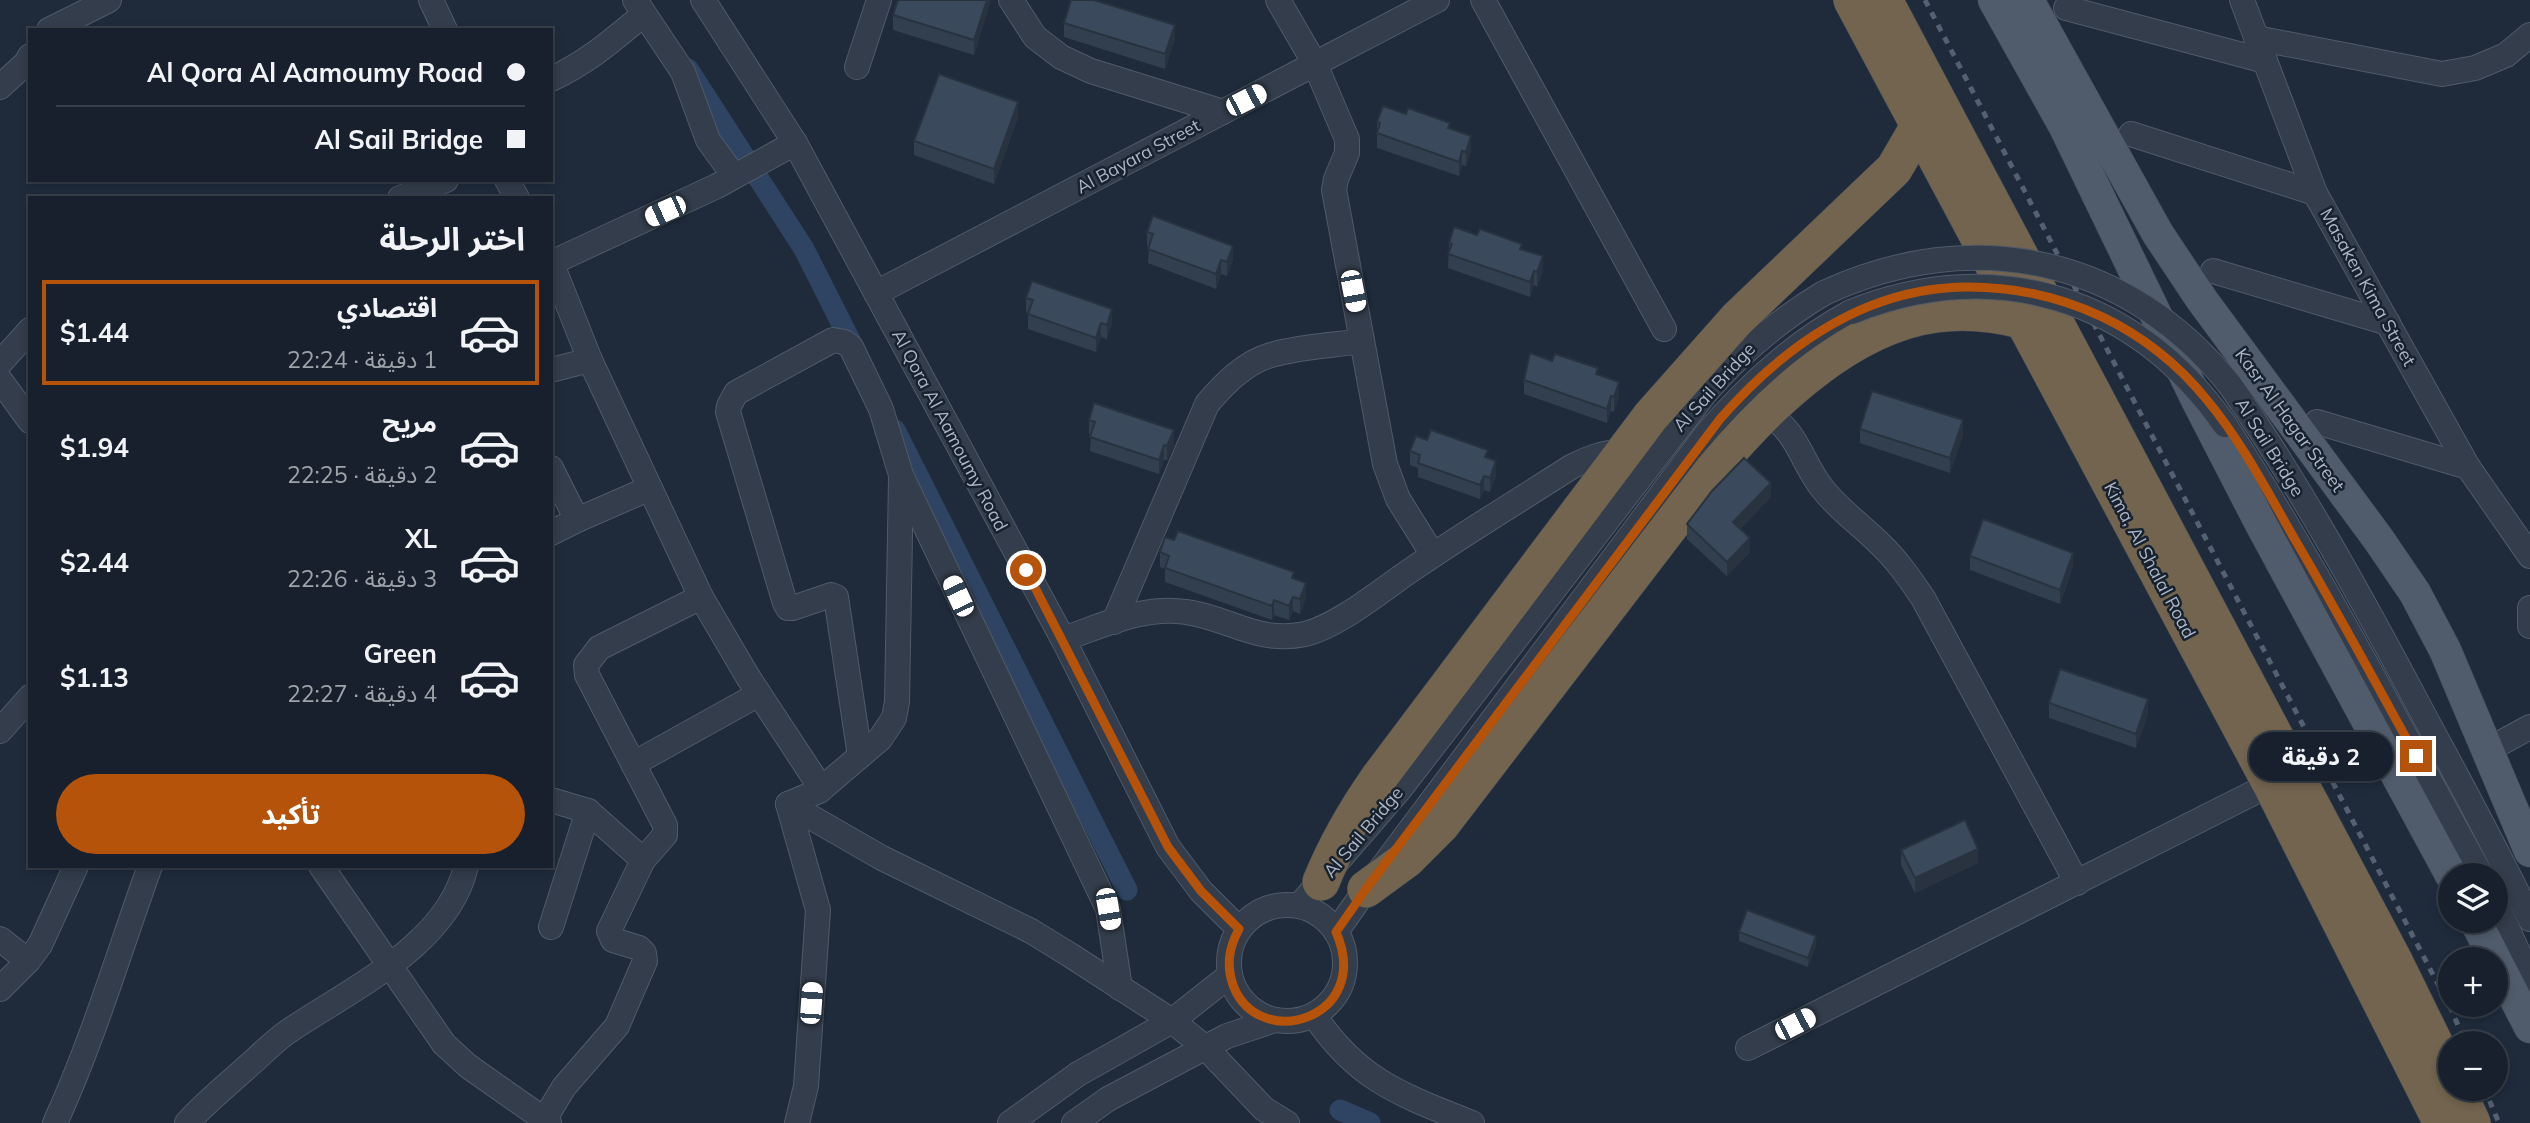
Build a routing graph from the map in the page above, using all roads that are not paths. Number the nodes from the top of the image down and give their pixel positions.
1 (109, 0) edge
2 (431, 0) edge
3 (704, 0) edge
4 (878, 0) edge
5 (1011, 0) edge
6 (1279, 0) edge
7 (1437, 0) edge
8 (1483, 0) edge
9 (1852, 0) edge
10 (1884, 0) edge
11 (1994, 0) edge
12 (2028, 0) edge
13 (2242, 0) edge
14 (640, 7) edge
15 (2066, 8) dead end
16 (53, 28) edge
17 (443, 28) edge
18 (2530, 35) edge
19 (2261, 49) junction
20 (28, 60) edge
21 (1315, 64) junction
22 (857, 67) dead end
23 (553, 78) edge
24 (0, 87) edge
25 (1223, 112) junction
26 (1919, 126) junction
27 (2131, 134) dead end
28 (789, 145) junction
29 (737, 174) junction
30 (441, 182) edge
31 (2315, 193) junction
32 (405, 196) edge
33 (553, 262) edge
34 (553, 268) edge
35 (2213, 271) dead end
36 (876, 293) junction
37 (2021, 320) junction
38 (2388, 323) junction
39 (1664, 329) dead end
40 (28, 332) edge
41 (1362, 341) junction
42 (590, 360) junction
43 (0, 363) edge
44 (553, 369) edge
45 (0, 380) edge
46 (16, 410) edge
47 (1765, 412) junction
48 (2316, 422) dead end
49 (1627, 451) junction
50 (2468, 467) junction
51 (553, 472) edge
52 (901, 475) junction
53 (649, 489) junction
54 (577, 520) junction
55 (553, 532) edge
56 (1433, 555) junction
57 (2530, 556) edge
58 (701, 597) junction
59 (2530, 608) edge
60 (1114, 622) junction
61 (2530, 626) edge
62 (1063, 639) junction
63 (759, 694) junction
64 (28, 699) edge
65 (2530, 727) edge
66 (0, 731) edge
67 (2486, 751) junction
68 (860, 756) junction
69 (633, 764) junction
70 (2271, 784) junction
71 (818, 790) junction
72 (553, 801) edge
73 (788, 804) junction
74 (588, 811) junction
75 (2530, 851) edge
76 (643, 860) junction
77 (2445, 863) edge
78 (2474, 863) edge
79 (75, 868) edge
80 (149, 868) edge
81 (322, 868) edge
82 (465, 868) edge
83 (2077, 883) junction
84 (1366, 889) junction
85 (1310, 894) junction
86 (2530, 919) edge
87 (551, 928) dead end
88 (1239, 929) junction
89 (2508, 930) edge
90 (1336, 932) junction
91 (0, 939) edge
92 (28, 961) junction
93 (391, 964) junction
94 (2382, 968) junction
95 (1230, 975) junction
96 (2530, 979) edge
97 (2508, 985) edge
98 (1120, 988) junction
99 (0, 989) edge
100 (1314, 1015) junction
101 (1275, 1020) junction
102 (1172, 1021) junction
103 (2530, 1027) edge
104 (1206, 1048) junction
105 (1748, 1048) dead end
106 (2438, 1057) edge
107 (2462, 1101) edge
108 (547, 1121) edge
109 (55, 1123) edge
110 (187, 1123) edge
111 (797, 1123) edge
112 (1010, 1123) edge
113 (1074, 1123) edge
114 (1287, 1123) edge
115 (1472, 1123) edge
116 (2442, 1123) edge
117 (2472, 1123) edge

1 - 16 street
2 - 17 street
3 - 28 street, Al Qora Al Aamoumy Road
4 - 22 street
5 - 25 street
6 - 21 street
7 - 21 street, Al Bayara Street
8 - 39 street
9 - 26 highway, Kima, Al Shalal Road
10 - 94 highway, Kima, Al Shalal Road
11 - 77 main road
12 - 67 main road, Kasr Al Hagar Street
13 - 19 street, Masaken Kima Street
14 - 23 street
14 - 29 street
15 - 19 street
18 - 19 street
19 - 31 street, Masaken Kima Street
20 - 24 street
21 - 25 street, Al Bayara Street
21 - 41 street
25 - 36 street, Al Bayara Street
26 - 37 highway, Kima, Al Shalal Road
26 - 49 highway
27 - 31 street
28 - 29 street
28 - 36 street, Al Qora Al Aamoumy Road
29 - 33 street
30 - 32 street
31 - 38 street, Masaken Kima Street
34 - 42 street
35 - 38 street
36 - 62 street, Al Qora Al Aamoumy Road
37 - 47 highway
37 - 70 highway, Kima, Al Shalal Road
38 - 50 street, Masaken Kima Street
40 - 43 street
41 - 56 street
41 - 60 street
42 - 44 street
42 - 53 street
45 - 46 street
47 - 83 street
47 - 84 highway
48 - 50 street
49 - 56 street
49 - 85 highway
50 - 57 street, Masaken Kima Street
51 - 54 street
52 - 68 street
52 - 68 street
52 - 98 street
53 - 54 street
53 - 58 street
54 - 55 street
56 - 60 street
58 - 63 street
58 - 69 street
59 - 61 street
60 - 62 street
62 - 88 street, Al Qora Al Aamoumy Road
63 - 69 street
63 - 71 street
64 - 66 street
65 - 67 street
67 - 75 main road, Kasr Al Hagar Street
68 - 71 street
69 - 76 street
70 - 83 street
70 - 94 highway, Kima, Al Shalal Road
71 - 73 street
72 - 74 street
73 - 98 street
73 - 111 street
74 - 76 street
74 - 87 street
76 - 108 street
78 - 84 street, Al Sail Bridge, bridge
79 - 92 street
80 - 109 street
81 - 93 street
82 - 93 street
83 - 105 street
84 - 90 street, Al Sail Bridge
85 - 86 street, Al Sail Bridge, bridge
85 - 88 street
85 - 90 street
88 - 95 street
89 - 96 street
90 - 100 street
91 - 92 street
92 - 99 street
93 - 108 street
93 - 110 street
94 - 106 highway, Kima, Al Shalal Road
94 - 116 highway, Kima, Al Shalal Road
95 - 101 street
95 - 102 street
97 - 103 main road
98 - 102 street
100 - 101 street
100 - 115 street
101 - 104 street
102 - 104 street
102 - 112 street
104 - 113 street
104 - 114 street
107 - 117 highway

